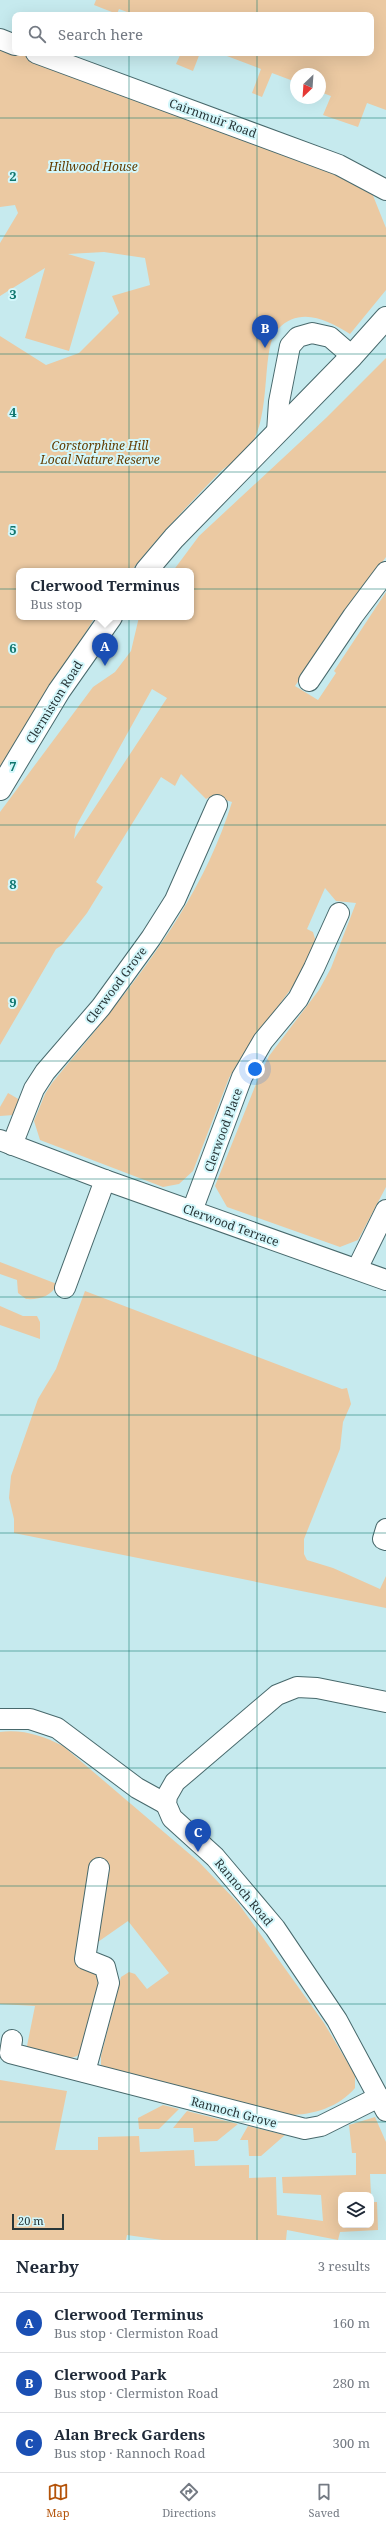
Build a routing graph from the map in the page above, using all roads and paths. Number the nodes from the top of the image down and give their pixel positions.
1 (0, 40) edge
2 (12, 44) edge
3 (44, 56) edge
4 (386, 190) edge
5 (386, 318) edge
6 (352, 356) junction
7 (277, 432) junction
8 (149, 568) edge
9 (386, 572) edge
10 (109, 620) edge
11 (309, 681) dead end
12 (0, 789) edge
13 (210, 813) dead end
14 (330, 922) dead end
15 (6, 1142) edge
16 (105, 1180) junction
17 (386, 1210) edge
18 (192, 1211) junction
19 (357, 1270) junction
20 (386, 1280) edge
21 (65, 1288) dead end
22 (386, 1529) edge
23 (386, 1540) edge
24 (386, 1702) edge
25 (0, 1719) edge
26 (166, 1804) junction
27 (99, 1868) dead end
28 (12, 2040) dead end
29 (85, 2072) junction
30 (383, 2104) edge

1 - 2 street
3 - 4 street, Cairnmuir Road
5 - 6 street
6 - 7 street
6 - 7 street
7 - 8 street
9 - 11 street
10 - 12 street, Clermiston Road
13 - 15 street, Clerwood Grove
14 - 18 street, Clerwood Place
15 - 16 street, Clerwood Terrace
16 - 18 street, Clerwood Terrace
16 - 21 street
17 - 19 street
18 - 19 street, Clerwood Terrace
19 - 20 street, Clerwood Terrace
22 - 23 street
24 - 26 street
25 - 26 street
26 - 30 street, Rannoch Road
27 - 29 street
28 - 29 street, Rannoch Grove
29 - 30 street, Rannoch Grove

